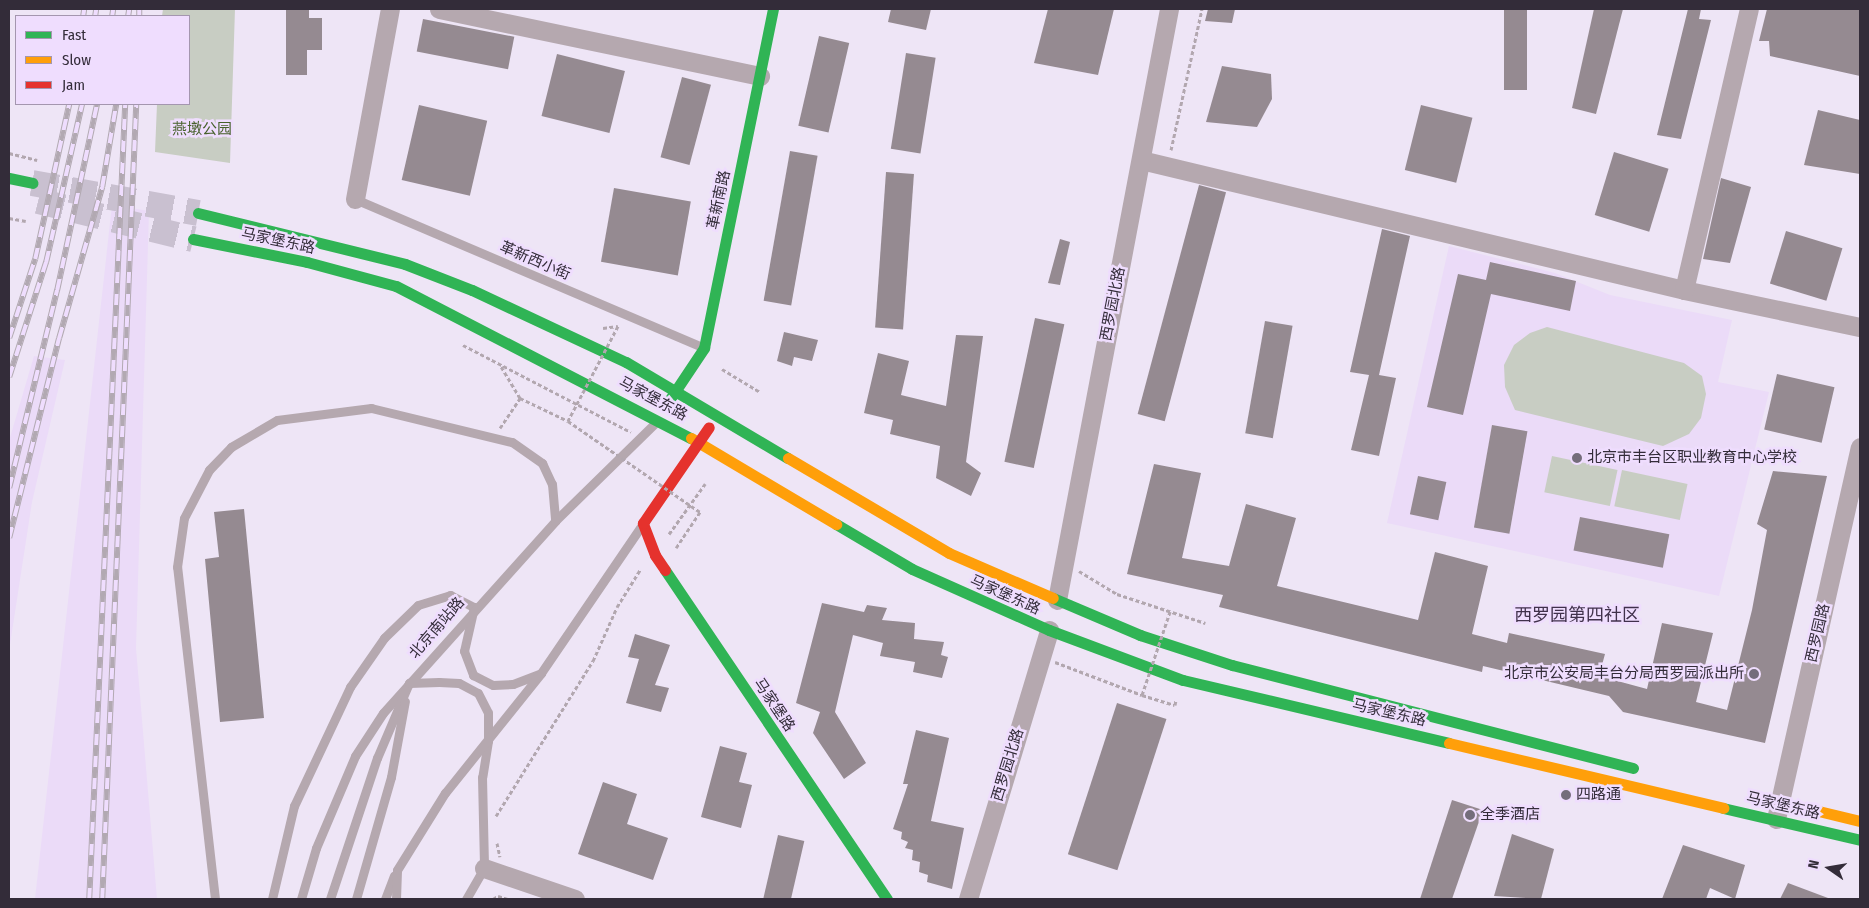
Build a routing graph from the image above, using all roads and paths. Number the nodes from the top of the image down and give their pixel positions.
1 (390, 9) edge
2 (439, 9) edge
3 (773, 9) edge
4 (1169, 9) edge
5 (1202, 9) edge
6 (1749, 9) edge
7 (760, 76) junction
8 (9, 153) edge
9 (37, 160) dead end
10 (1140, 160) junction
11 (1168, 166) junction
12 (9, 178) edge
13 (32, 183) tunnel mouth
14 (354, 199) joint
15 (198, 213) tunnel mouth
16 (9, 218) edge
17 (26, 221) dead end
18 (193, 239) tunnel mouth
19 (1684, 290) junction
20 (1860, 327) edge
21 (597, 328) dead end
22 (455, 339) dead end
23 (704, 348) junction
24 (501, 366) junction
25 (722, 369) dead end
26 (675, 389) junction
27 (760, 392) dead end
28 (520, 398) junction
29 (718, 414) junction
30 (659, 419) junction
31 (568, 421) junction
32 (494, 437) junction
33 (640, 437) junction
34 (699, 441) junction
35 (1860, 447) edge
36 (705, 484) dead end
37 (555, 521) junction
38 (643, 523) junction
39 (676, 548) dead end
40 (655, 555) junction
41 (1064, 561) junction
42 (1057, 600) junction
43 (474, 607) junction
44 (1170, 612) junction
45 (1205, 623) dead end
46 (1048, 630) junction
47 (1041, 656) junction
48 (541, 673) junction
49 (409, 683) junction
50 (1142, 695) junction
51 (1175, 706) dead end
52 (488, 741) junction
53 (1645, 772) dead end
54 (1776, 807) junction
55 (495, 819) dead end
56 (1860, 821) edge
57 (494, 834) dead end
58 (1860, 840) edge
59 (501, 860) dead end
60 (484, 868) junction
61 (397, 870) junction
62 (215, 899) edge
63 (272, 899) edge
64 (301, 899) edge
65 (330, 899) edge
66 (356, 899) edge
67 (385, 899) edge
68 (396, 899) edge
69 (466, 899) edge
70 (493, 899) edge
71 (508, 899) edge
72 (575, 899) edge
73 (887, 899) edge
74 (968, 899) edge

1 - 14 street
2 - 7 street
3 - 7 main road, 革新南路
4 - 10 street, 西罗园北路
5 - 11 path
6 - 19 street
7 - 23 main road, 革新南路
8 - 9 path
10 - 11 street
10 - 41 street, 西罗园北路
11 - 19 street
12 - 13 main road
14 - 23 lane, 革新西小街
15 - 26 main road, 马家堡东路
16 - 17 path
18 - 30 main road, 马家堡东路
19 - 20 street
21 - 31 path, bridge
22 - 24 path
23 - 26 main road, 革新南路
24 - 28 path
24 - 33 path
25 - 27 path
26 - 29 main road, 马家堡东路
26 - 30 main road, 革新南路
28 - 31 path
28 - 32 path
29 - 34 main road
29 - 42 main road, 马家堡东路
30 - 33 lane, 北京南站路
30 - 34 main road, 马家堡东路
31 - 39 path, bridge
32 - 37 lane
32 - 62 lane
33 - 37 lane, 北京南站路
34 - 38 main road
34 - 46 main road, 马家堡东路
35 - 54 street, 西罗园路
36 - 40 path
37 - 43 lane, 北京南站路
38 - 40 main road, 马家堡路
38 - 48 lane
40 - 55 path
40 - 73 main road, 马家堡路
41 - 42 street, 西罗园北路
41 - 44 path
42 - 53 main road, 马家堡东路
43 - 48 lane
43 - 49 lane, 北京南站路
43 - 63 lane
44 - 45 path
44 - 50 path, bridge
46 - 47 street, 西罗园北路
46 - 54 main road, 马家堡东路
47 - 50 path
47 - 74 street, 西罗园北路
48 - 52 lane
49 - 52 lane
49 - 64 lane, 北京南站路
49 - 65 lane
49 - 66 lane
50 - 51 path
52 - 60 lane
52 - 61 lane
54 - 56 main road, 马家堡东路
54 - 58 main road, 马家堡东路
57 - 59 path
60 - 69 lane
60 - 72 street
61 - 67 lane
61 - 68 lane
70 - 71 path

